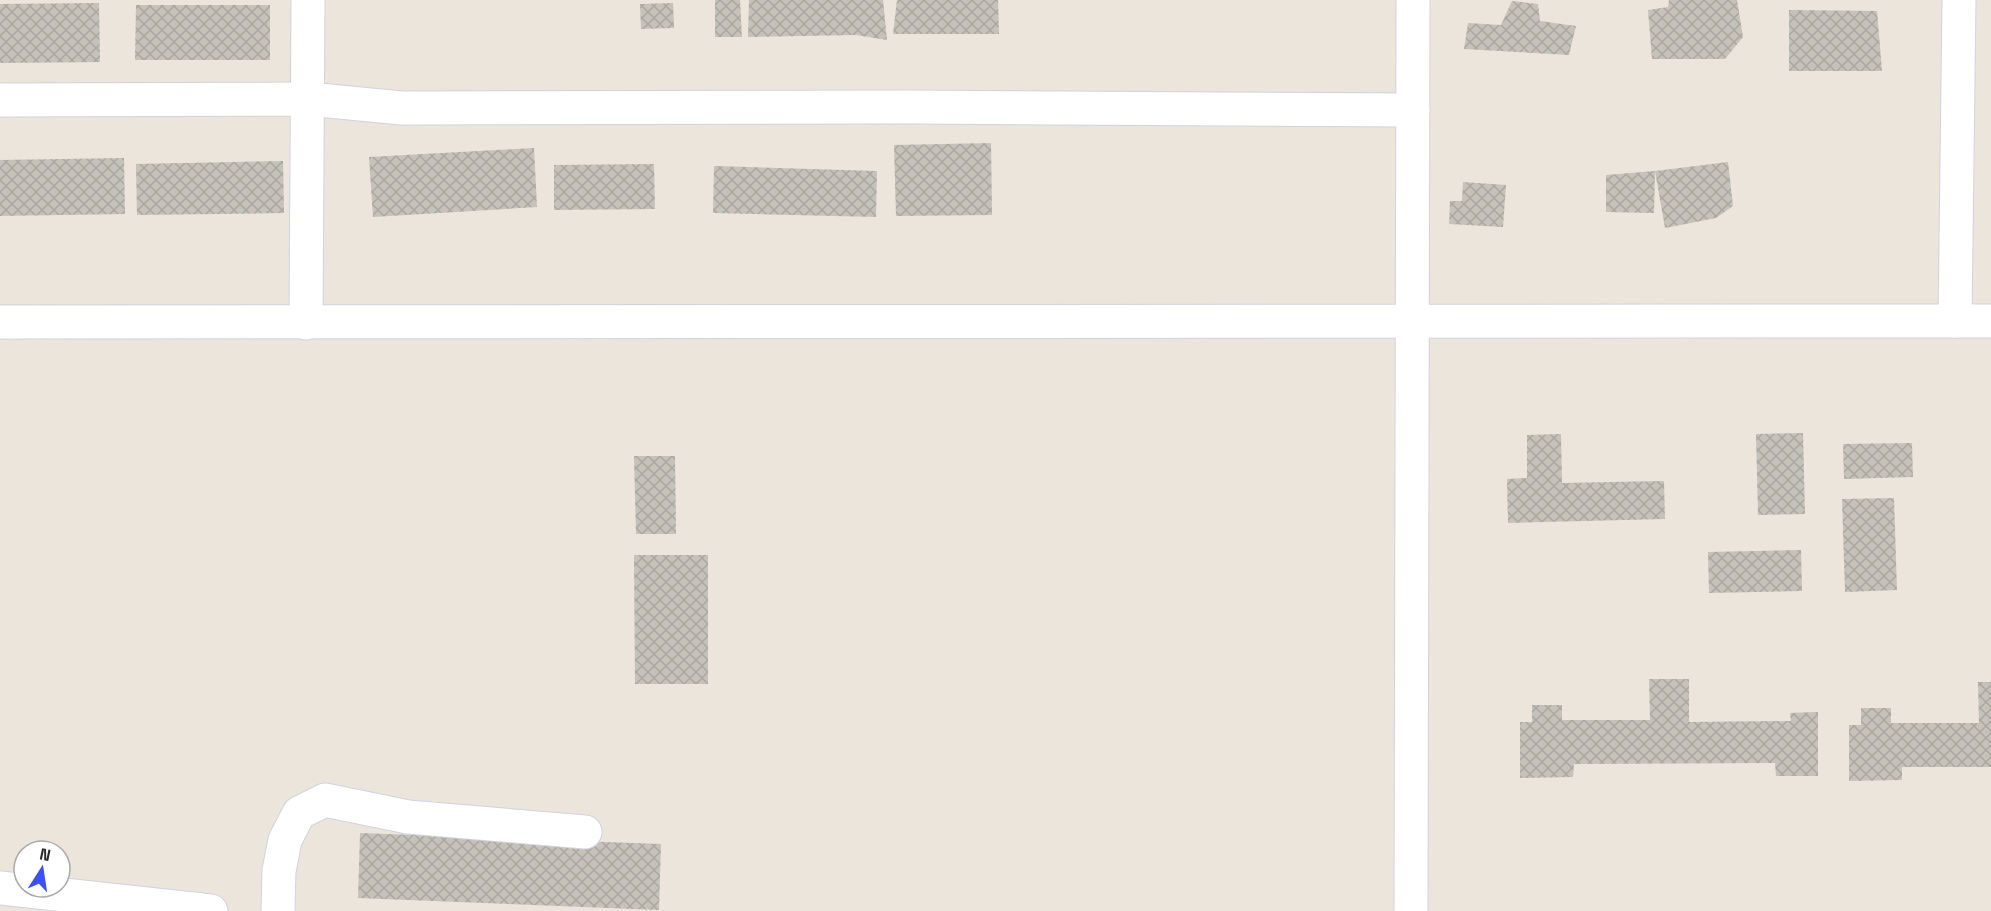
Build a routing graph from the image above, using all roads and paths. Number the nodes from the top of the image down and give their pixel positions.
1 (308, 0) edge
2 (1413, 0) edge
3 (1959, 0) edge
4 (308, 99) junction
5 (0, 100) edge
6 (1413, 110) junction
7 (1411, 321) junction
8 (1955, 321) junction
9 (1991, 321) edge
10 (0, 322) edge
11 (306, 323) junction
12 (585, 832) dead end
13 (0, 888) edge
14 (211, 911) edge
15 (278, 911) edge
16 (1411, 911) edge

1 - 4 street
2 - 6 street
3 - 8 street
4 - 5 street
4 - 6 street
4 - 11 street
6 - 7 street
7 - 8 street
7 - 11 street
7 - 16 street
8 - 9 street
10 - 11 street
12 - 15 street
13 - 14 street

